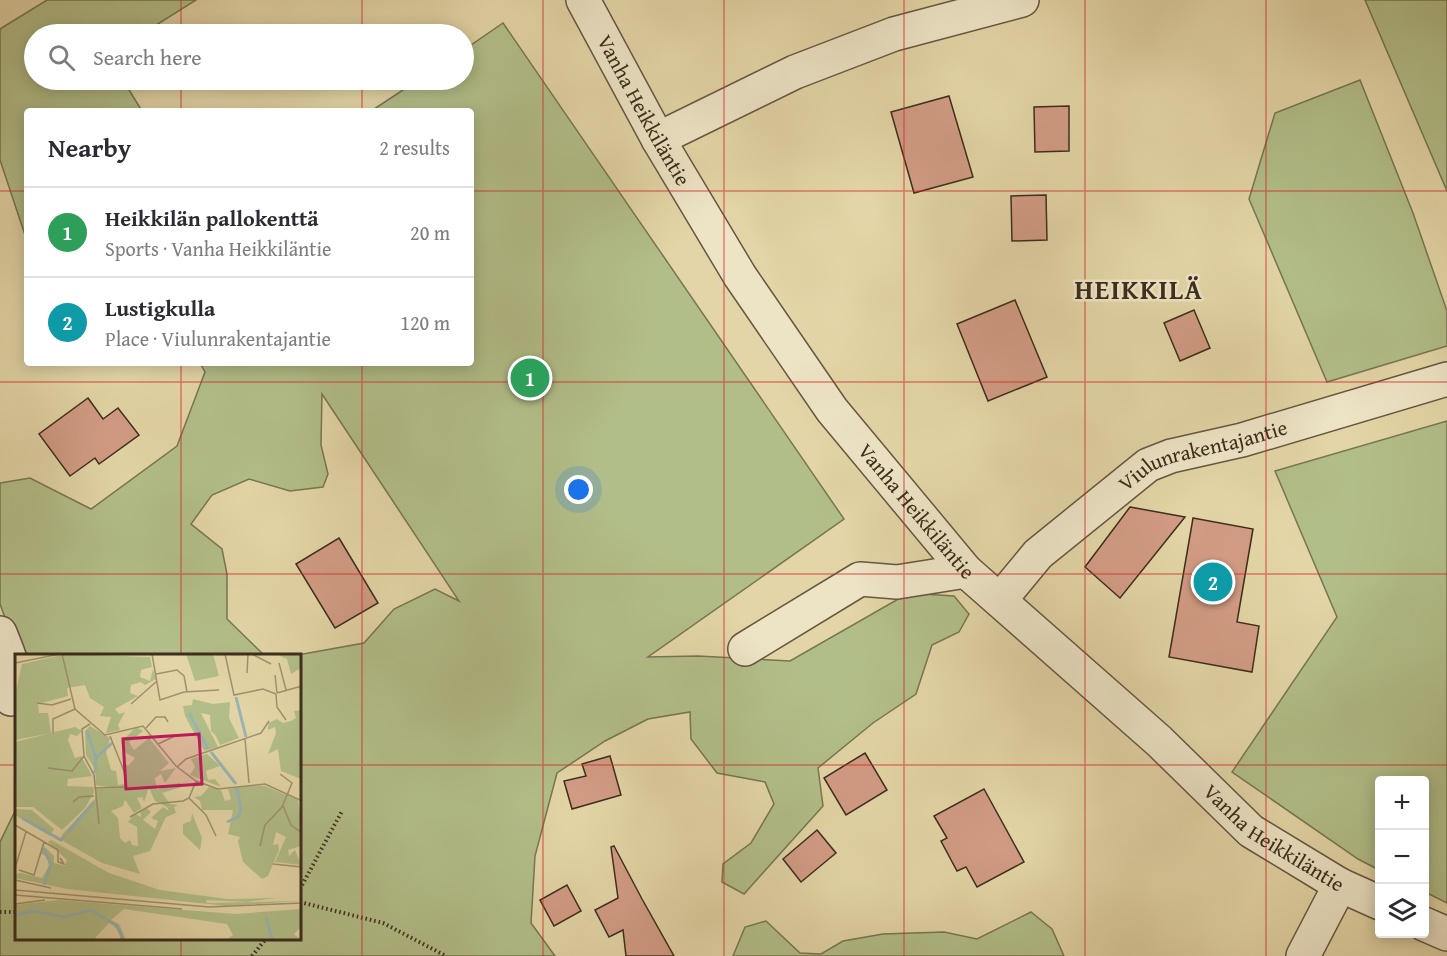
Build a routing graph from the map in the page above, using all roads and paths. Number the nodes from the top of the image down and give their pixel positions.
1 (583, 0) edge
2 (1022, 0) edge
3 (658, 139) junction
4 (1447, 379) edge
5 (966, 571) junction
6 (1000, 600) junction
7 (0, 633) edge
8 (745, 649) dead end
9 (11, 699) dead end
10 (342, 811) dead end
11 (302, 885) edge
12 (1340, 885) junction
13 (1375, 901) edge
14 (302, 903) edge
15 (1429, 926) edge
16 (1447, 934) edge
17 (263, 941) edge
18 (252, 956) edge
19 (446, 956) edge
20 (1303, 956) edge

1 - 3 street, Vanha Heikkiläntie
2 - 3 street
3 - 5 street, Vanha Heikkiläntie
4 - 6 street, Viulunrakentajantie
5 - 6 street, Vanha Heikkiläntie
5 - 8 street
6 - 12 street, Vanha Heikkiläntie
7 - 9 street
10 - 11 path
12 - 13 street, Vanha Heikkiläntie
12 - 20 street
14 - 19 path
15 - 16 street
17 - 18 path

